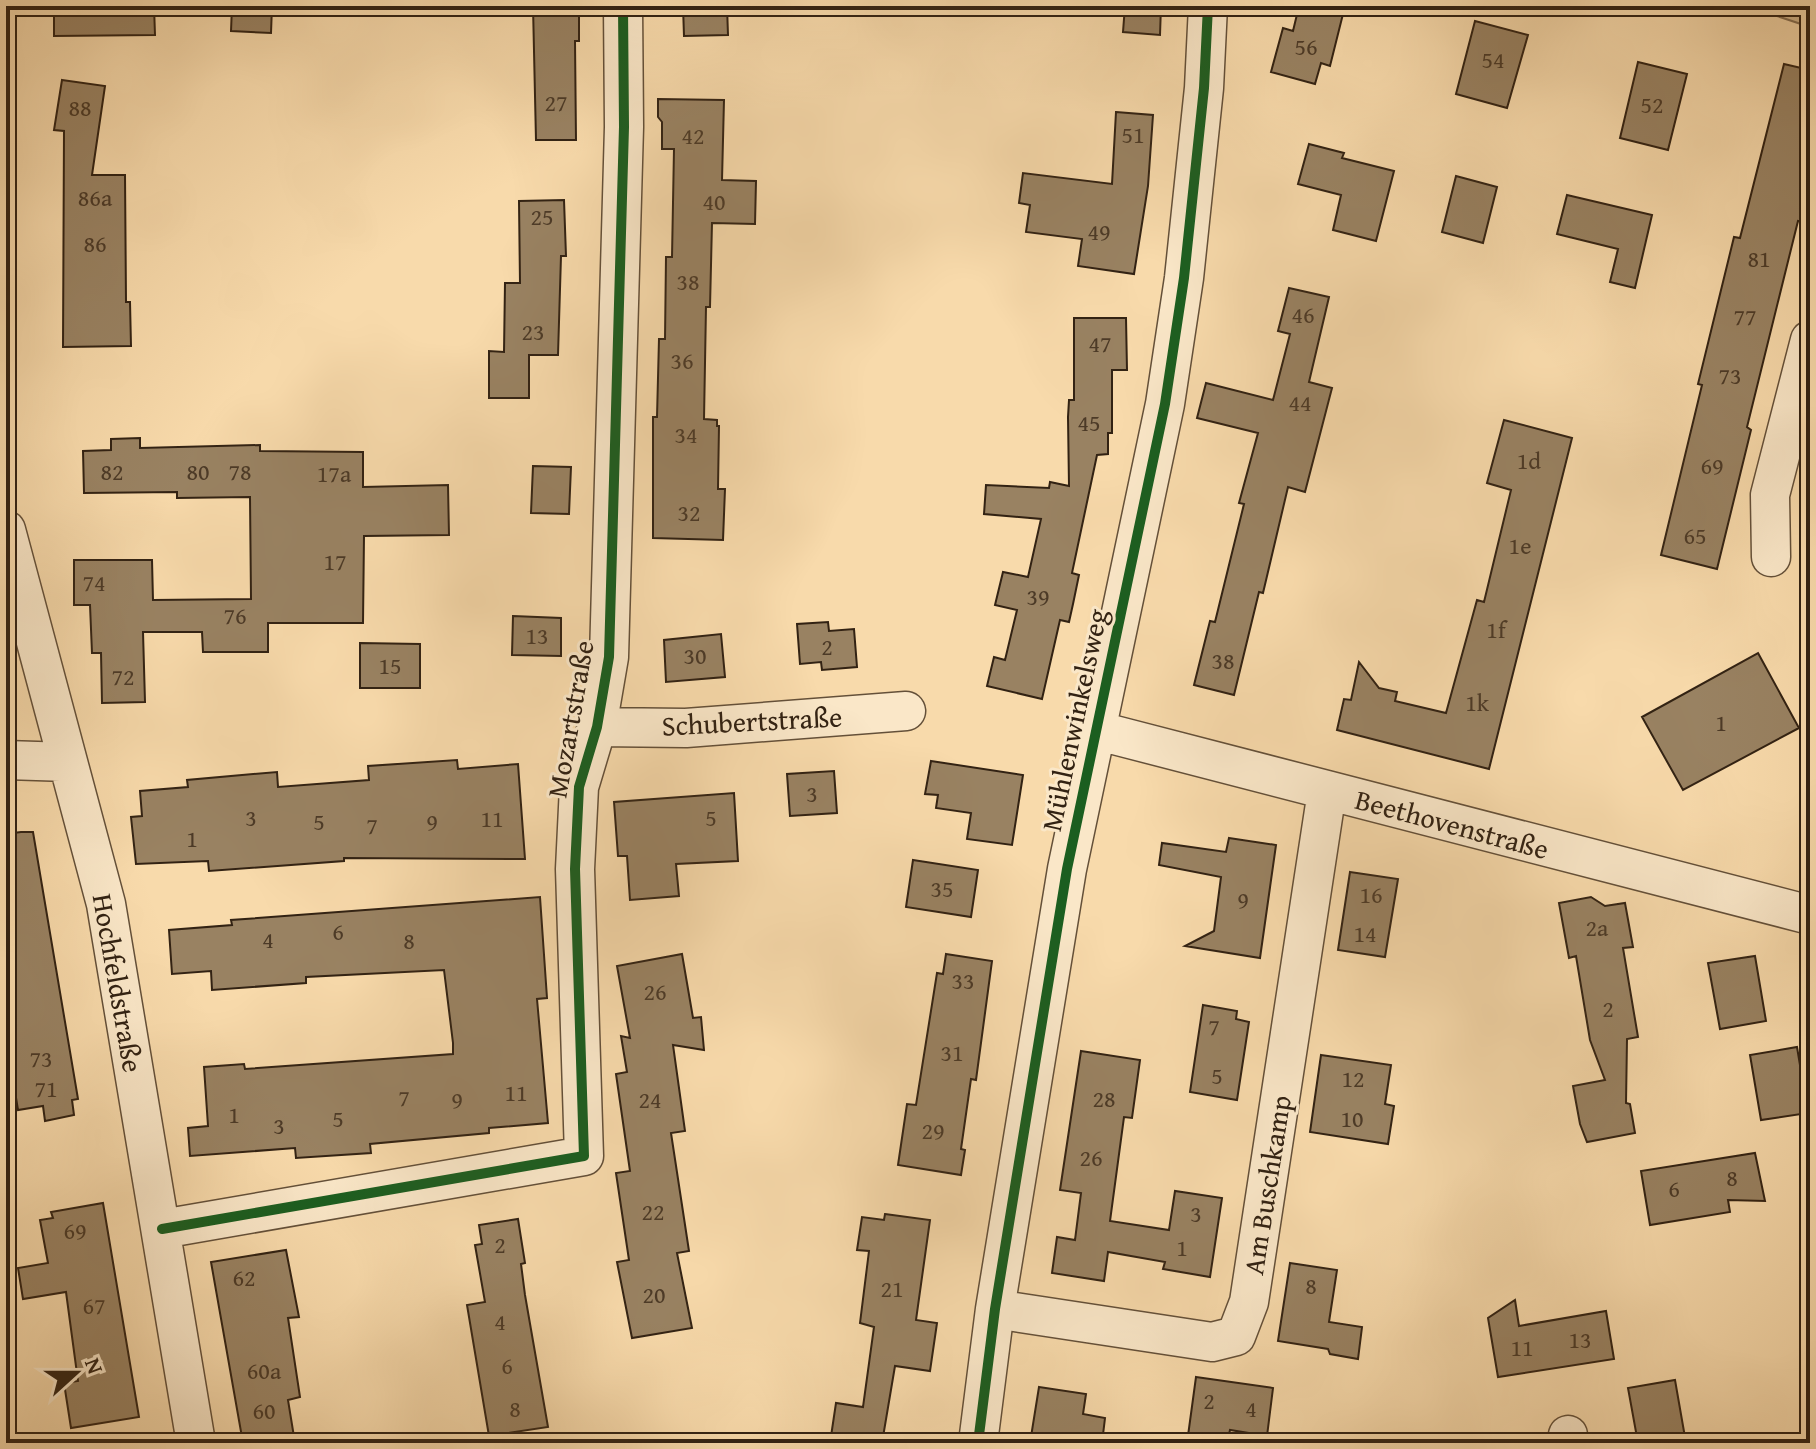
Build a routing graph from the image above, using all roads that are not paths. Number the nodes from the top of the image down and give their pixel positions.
1 (623, 6) edge
2 (1208, 6) edge
3 (1810, 340) edge
4 (6, 530) edge
5 (1771, 557) dead end
6 (906, 711) dead end
7 (597, 727) junction
8 (1095, 730) junction
9 (6, 760) edge
10 (68, 762) junction
11 (1327, 791) junction
12 (1810, 915) edge
13 (162, 1229) junction
14 (995, 1309) junction
15 (196, 1443) edge
16 (978, 1443) edge

1 - 7 street, Mozartstraße
2 - 8 street, Mühlenwinkelsweg
3 - 5 street
4 - 10 street, Hochfeldstraße
6 - 7 street, Schubertstraße
7 - 13 street, Mozartstraße
8 - 11 street, Beethovenstraße
8 - 14 street, Mühlenwinkelsweg
9 - 10 street
10 - 13 street, Hochfeldstraße
11 - 12 street, Beethovenstraße
11 - 14 street, Am Buschkamp
13 - 15 street, Hochfeldstraße
14 - 16 street, Mühlenwinkelsweg

